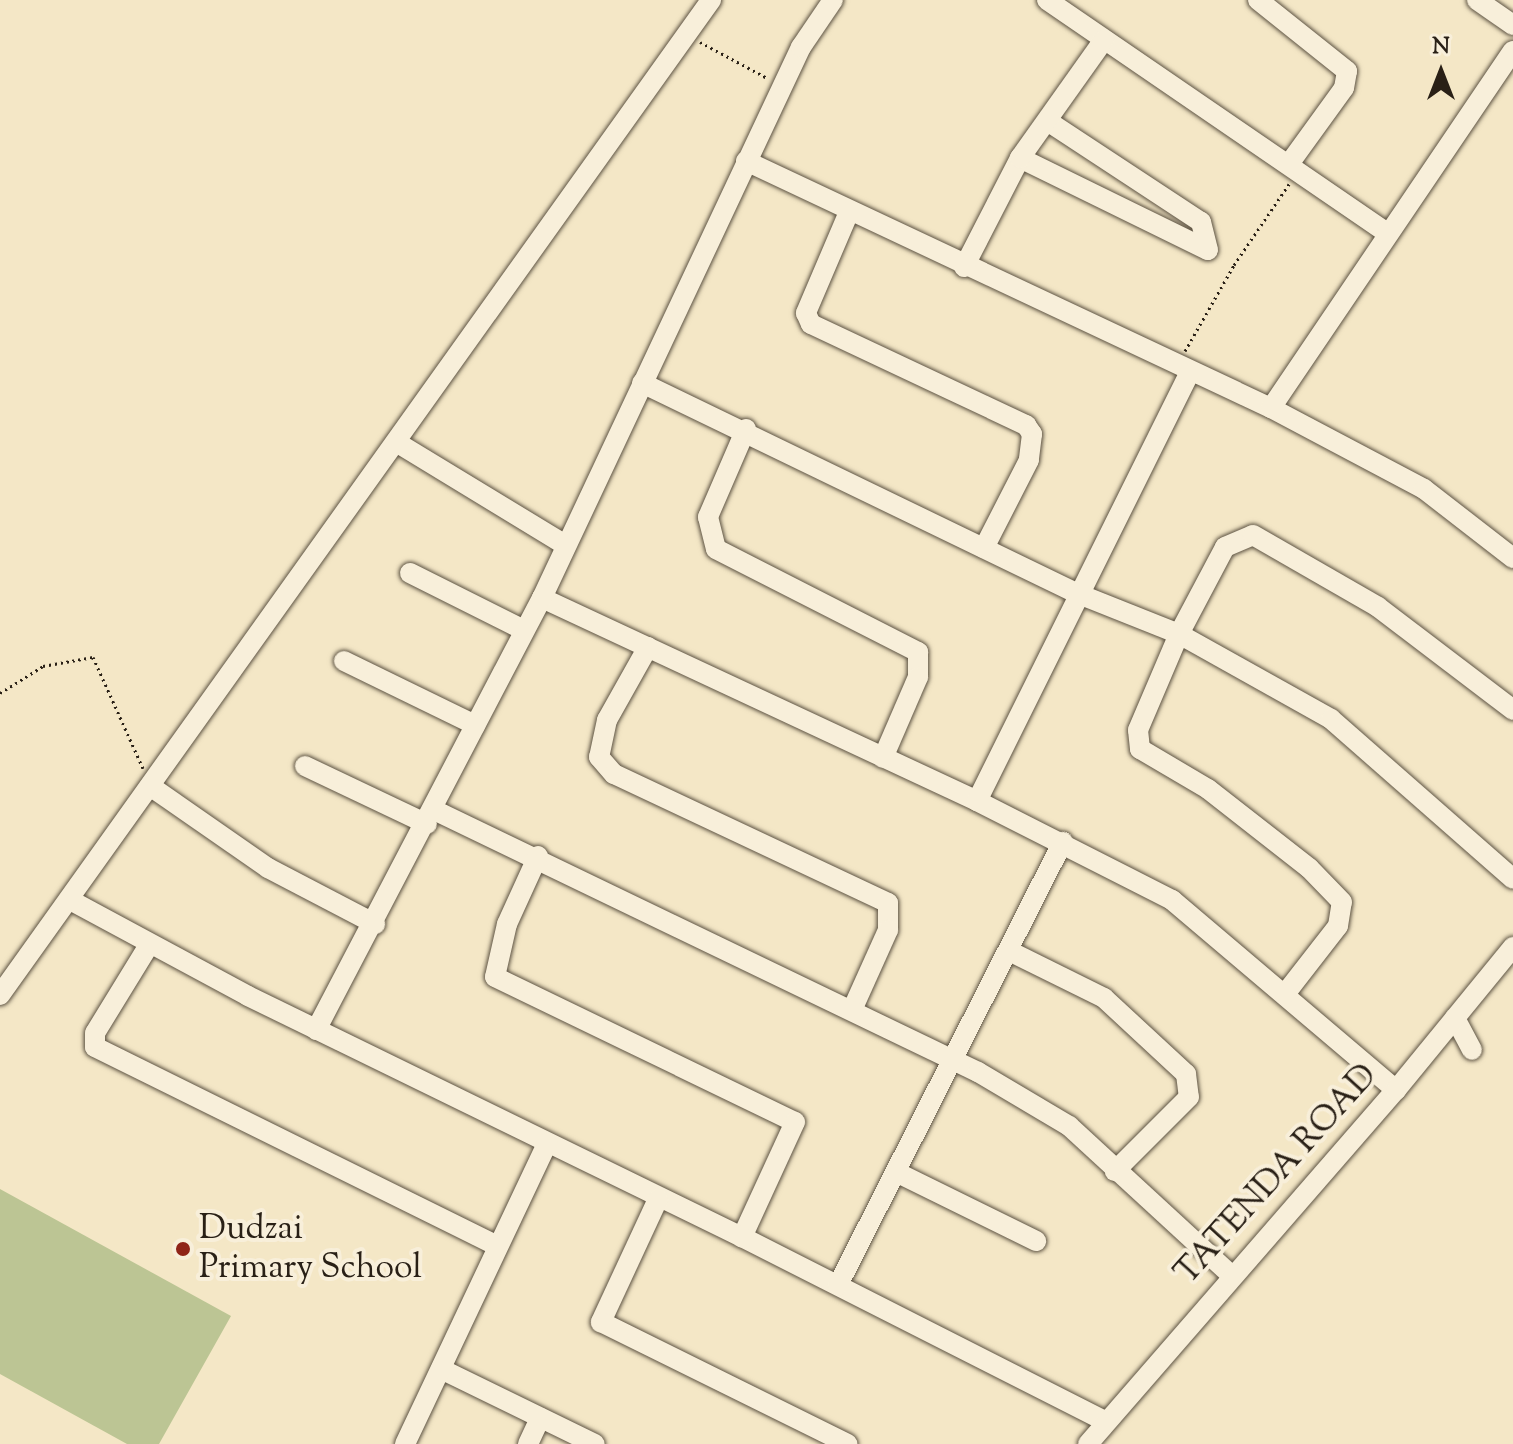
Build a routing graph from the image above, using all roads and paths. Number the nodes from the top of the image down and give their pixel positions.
1 (711, 0) edge
2 (833, 0) edge
3 (1047, 0) edge
4 (1258, 0) edge
5 (1477, 0) edge
6 (1513, 25) edge
7 (686, 34) junction
8 (1104, 40) junction
9 (1513, 51) edge
10 (783, 86) junction
11 (1047, 121) junction
12 (1020, 158) junction
13 (746, 161) junction
14 (1293, 167) junction
15 (849, 212) junction
16 (1386, 232) junction
17 (964, 267) junction
18 (1184, 368) junction
19 (642, 383) junction
20 (1271, 408) junction
21 (746, 429) junction
22 (396, 442) junction
23 (564, 544) junction
24 (984, 548) junction
25 (1513, 558) edge
26 (410, 573) dead end
27 (1081, 595) junction
28 (542, 598) junction
29 (522, 629) junction
30 (1179, 634) junction
31 (648, 647) junction
32 (344, 661) dead end
33 (0, 693) edge
34 (1513, 710) edge
35 (475, 725) junction
36 (883, 758) junction
37 (305, 766) dead end
38 (150, 786) junction
39 (977, 801) junction
40 (431, 817) junction
41 (1063, 842) junction
42 (538, 856) junction
43 (1513, 879) edge
44 (70, 900) junction
45 (375, 924) junction
46 (149, 945) junction
47 (1513, 947) edge
48 (1009, 951) junction
49 (1285, 994) junction
50 (0, 995) edge
51 (853, 1008) junction
52 (1455, 1018) junction
53 (316, 1030) junction
54 (1472, 1050) dead end
55 (951, 1061) junction
56 (1396, 1090) junction
57 (547, 1143) junction
58 (1115, 1171) junction
59 (898, 1173) junction
60 (658, 1199) junction
61 (742, 1237) junction
62 (1036, 1241) dead end
63 (498, 1246) junction
64 (1230, 1274) junction
65 (838, 1285) junction
66 (441, 1369) junction
67 (540, 1418) junction
68 (1104, 1421) junction
69 (405, 1444) edge
70 (528, 1444) edge
71 (595, 1444) edge
72 (848, 1444) edge
73 (1088, 1444) edge

1 - 7 street
2 - 10 street
3 - 8 street
4 - 14 street
5 - 6 street
7 - 10 path
7 - 22 street
8 - 11 street
8 - 14 street
9 - 16 street
10 - 13 street
11 - 12 street
11 - 12 street
12 - 17 street
13 - 15 street
13 - 19 street
14 - 16 street
14 - 18 path
15 - 17 street
15 - 24 street
16 - 20 street
17 - 18 street
18 - 20 street
18 - 27 street
19 - 21 street
19 - 23 street
20 - 25 street
21 - 24 street
21 - 36 street
22 - 23 street
22 - 38 street
23 - 28 street
24 - 27 street
26 - 29 street
27 - 30 street
27 - 39 street
28 - 29 street
28 - 31 street
29 - 35 street
30 - 34 street
30 - 43 street
30 - 49 street
31 - 36 street
31 - 51 street
32 - 35 street
33 - 38 path
35 - 40 street
36 - 39 street
37 - 40 street
38 - 44 street
38 - 45 street
39 - 41 street
40 - 42 street
40 - 45 street
41 - 48 street
41 - 49 street
42 - 51 street
42 - 61 street
44 - 46 street
44 - 50 street
45 - 53 street
46 - 53 street
46 - 63 street
47 - 52 street, TATENDA ROAD
48 - 55 street
48 - 58 street
49 - 56 street
51 - 55 street
52 - 54 street
52 - 56 street, TATENDA ROAD
53 - 57 street
55 - 58 street
55 - 59 street
56 - 64 street, TATENDA ROAD
57 - 60 street
57 - 63 street
58 - 64 street
59 - 62 street
59 - 65 street
60 - 61 street
60 - 72 street
61 - 65 street
63 - 66 street
64 - 68 street, TATENDA ROAD
65 - 68 street
66 - 67 street
66 - 69 street
67 - 70 street
67 - 71 street
68 - 73 street, TATENDA ROAD

